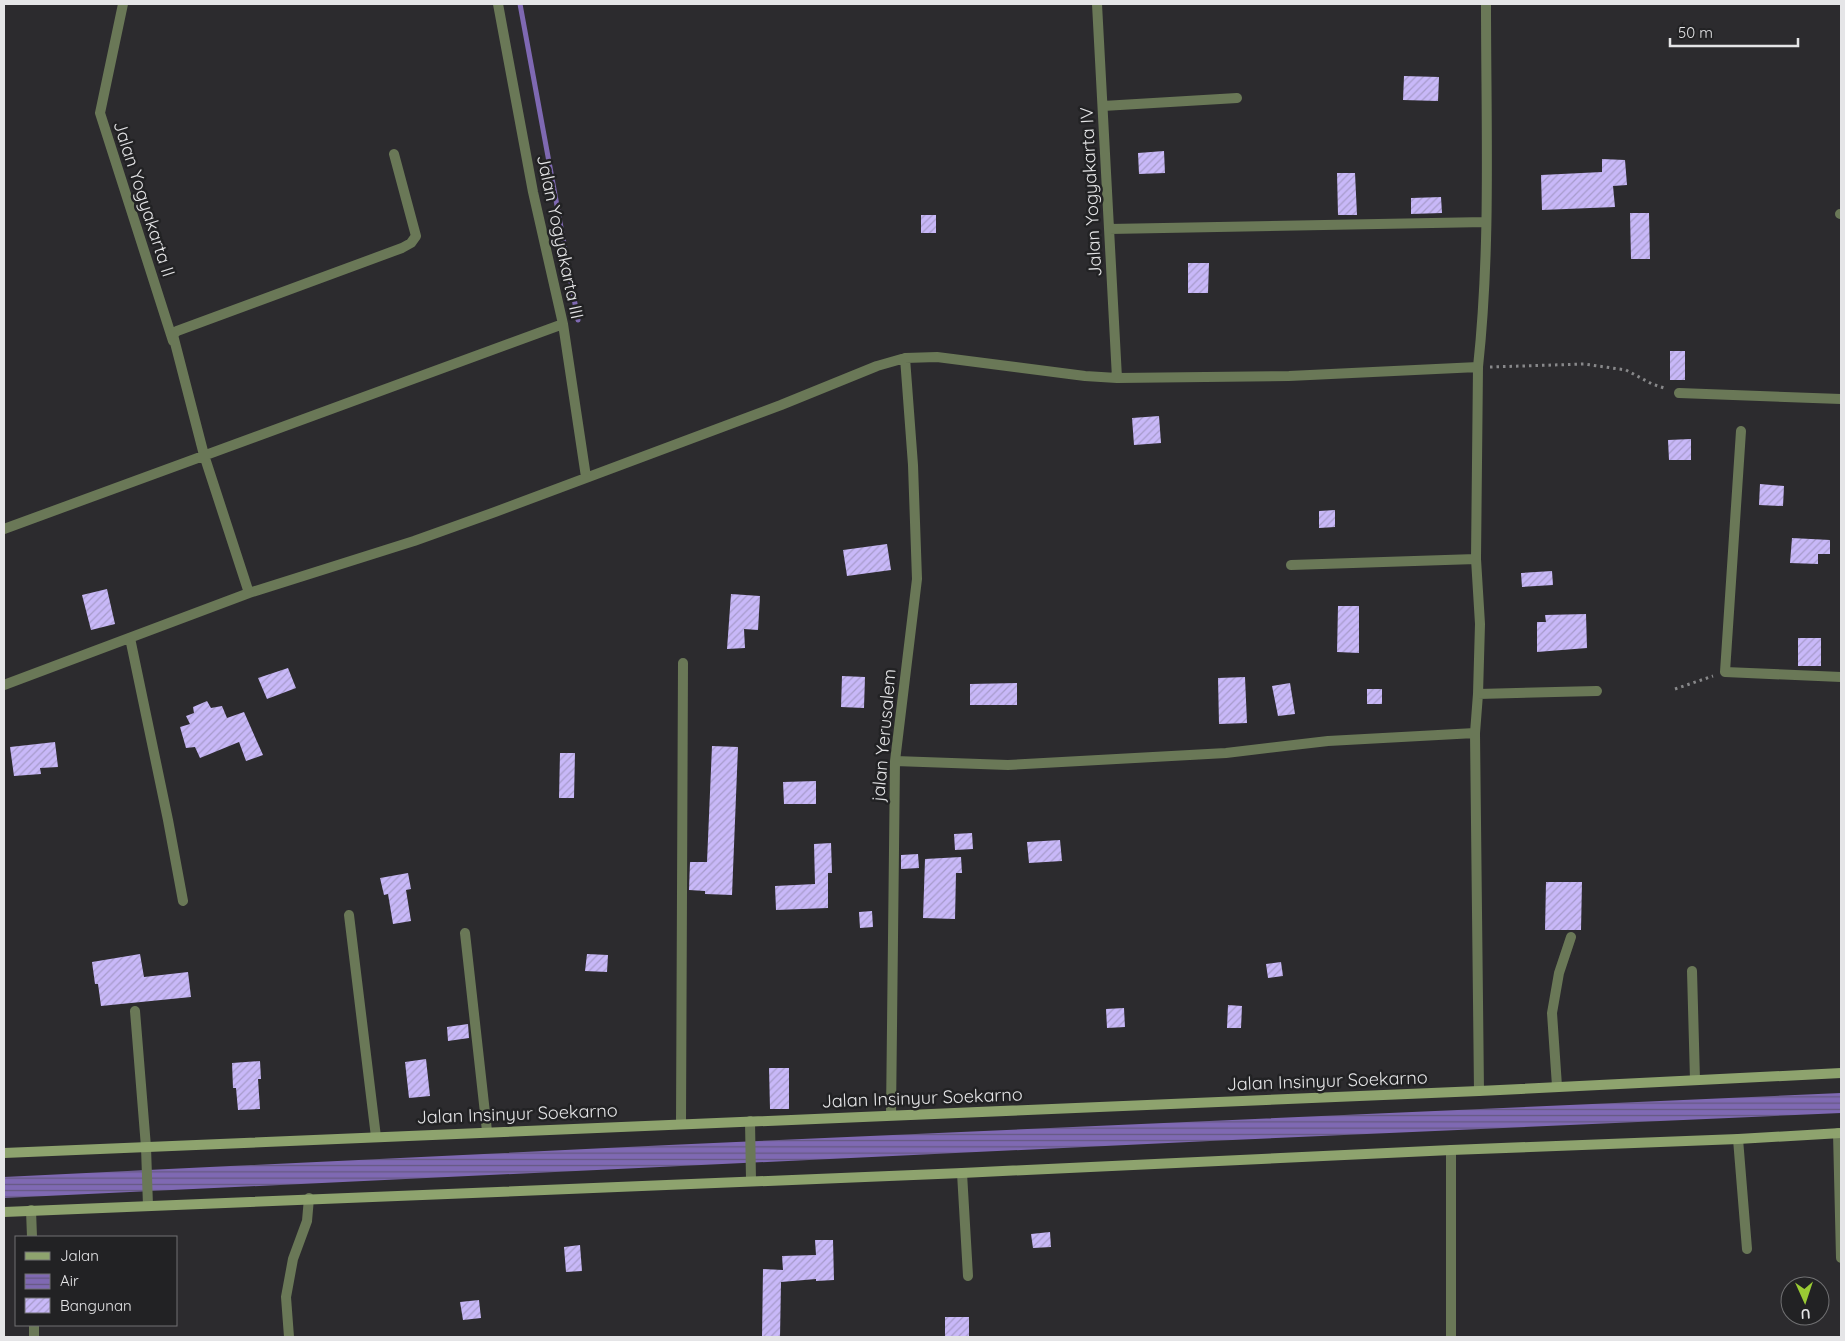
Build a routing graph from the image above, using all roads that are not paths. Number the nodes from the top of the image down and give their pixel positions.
1 (123, 4) edge
2 (498, 4) edge
3 (1096, 4) edge
4 (1486, 4) edge
5 (1237, 98) dead end
6 (1103, 106) junction
7 (394, 154) dead end
8 (1486, 222) junction
9 (1109, 229) junction
10 (563, 324) junction
11 (174, 345) junction
12 (905, 358) junction
13 (1478, 367) junction
14 (1117, 378) junction
15 (1679, 393) road end
16 (1841, 400) edge
17 (1741, 431) dead end
18 (204, 455) junction
19 (586, 477) junction
20 (4, 529) edge
21 (1476, 558) junction
22 (1292, 565) dead end
23 (249, 593) junction
24 (130, 638) junction
25 (682, 663) dead end
26 (1841, 677) edge
27 (4, 685) edge
28 (1597, 692) dead end
29 (1478, 694) junction
30 (1475, 733) junction
31 (895, 761) junction
32 (183, 901) dead end
33 (349, 915) dead end
34 (465, 933) dead end
35 (1571, 937) dead end
36 (1692, 971) dead end
37 (135, 1011) dead end
38 (1841, 1073) edge
39 (1695, 1080) junction
40 (1557, 1086) junction
41 (1479, 1091) junction
42 (892, 1115) junction
43 (750, 1121) junction
44 (681, 1124) junction
45 (486, 1132) junction
46 (1840, 1133) edge
47 (376, 1137) junction
48 (1738, 1139) junction
49 (146, 1147) junction
50 (1451, 1150) junction
51 (4, 1153) edge
52 (962, 1173) junction
53 (751, 1180) junction
54 (309, 1198) junction
55 (148, 1206) junction
56 (31, 1210) junction
57 (4, 1212) edge
58 (32, 1236) edge
59 (1747, 1249) dead end
60 (1841, 1258) edge
61 (968, 1276) dead end
62 (289, 1337) edge
63 (1451, 1337) edge

1 - 11 street, Jalan Yogyakarta II
2 - 10 street, Jalan Yogyakarta III
3 - 6 street, Jalan Yogyakarta IV
4 - 8 street
5 - 6 street
6 - 9 street, Jalan Yogyakarta IV
7 - 11 street
8 - 9 street
8 - 13 street
9 - 14 street, Jalan Yogyakarta IV
10 - 18 street
10 - 19 street, Jalan Yogyakarta III
11 - 18 street, Jalan Yogyakarta II
12 - 14 street
12 - 19 street
12 - 31 street, jalan Yerusalem
13 - 14 street
13 - 21 street
15 - 16 street
17 - 26 street
18 - 20 street
18 - 23 street, Jalan Yogyakarta II
19 - 23 street
21 - 22 street
21 - 29 street
23 - 24 street
24 - 27 street
24 - 32 street
25 - 44 street
28 - 29 street
29 - 30 street
30 - 31 street
30 - 41 street
31 - 42 street, jalan Yerusalem
33 - 47 street
34 - 45 street
35 - 40 street
36 - 39 street
37 - 49 street
38 - 39 street, Jalan Insinyur Soekarno
39 - 40 street, Jalan Insinyur Soekarno
40 - 41 street, Jalan Insinyur Soekarno
41 - 42 street, Jalan Insinyur Soekarno
42 - 43 street, Jalan Insinyur Soekarno
43 - 44 street, Jalan Insinyur Soekarno
43 - 53 street
44 - 45 street, Jalan Insinyur Soekarno
45 - 47 street, Jalan Insinyur Soekarno
46 - 48 street
46 - 60 street
47 - 49 street, Jalan Insinyur Soekarno
48 - 50 street
48 - 59 street
49 - 51 street, Jalan Insinyur Soekarno
49 - 55 street
50 - 52 street
50 - 63 street
52 - 53 street
52 - 61 street
53 - 54 street
54 - 55 street
54 - 62 street
55 - 56 street
56 - 57 street
56 - 58 street

